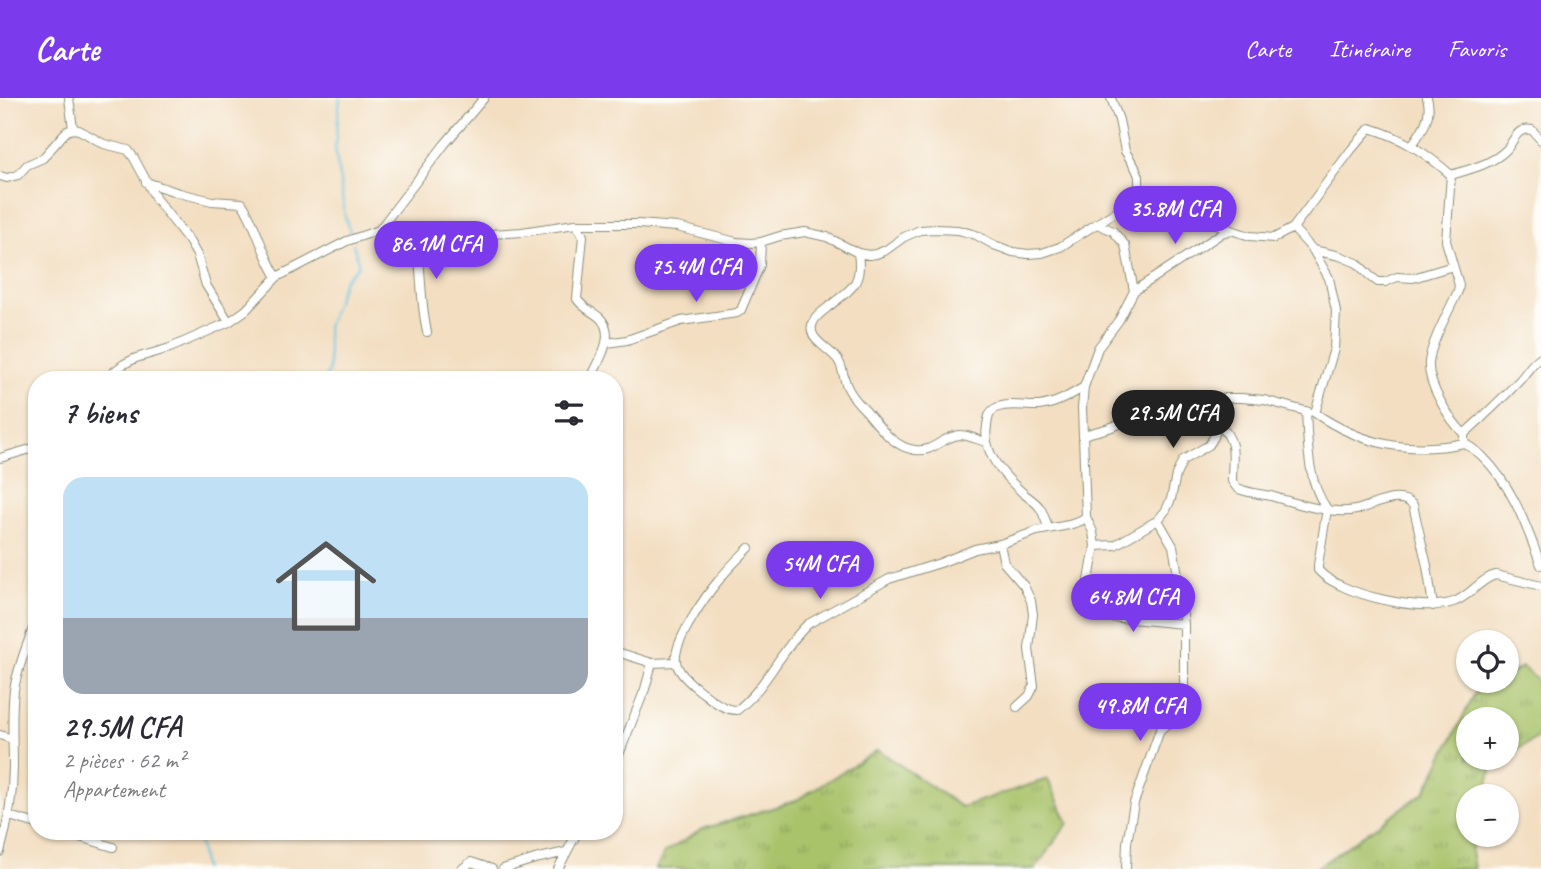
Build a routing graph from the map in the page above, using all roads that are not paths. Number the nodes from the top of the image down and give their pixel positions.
1 (69, 98) edge
2 (484, 98) edge
3 (1111, 98) edge
4 (1427, 98) edge
5 (73, 129) junction
6 (1541, 140) edge
7 (1412, 145) junction
8 (1451, 175) junction
9 (0, 176) edge
10 (146, 182) junction
11 (1139, 197) junction
12 (575, 224) junction
13 (1097, 224) junction
14 (1293, 228) junction
15 (379, 230) junction
16 (1231, 230) junction
17 (417, 233) junction
18 (761, 242) junction
19 (1313, 250) junction
20 (859, 253) junction
21 (1453, 266) junction
22 (277, 277) junction
23 (1134, 292) junction
24 (229, 321) junction
25 (427, 332) dead end
26 (607, 343) junction
27 (1541, 357) edge
28 (115, 371) edge
29 (594, 371) edge
30 (1084, 387) junction
31 (1219, 397) junction
32 (1311, 412) junction
33 (1218, 423) junction
34 (1083, 435) junction
35 (1464, 438) junction
36 (986, 442) junction
37 (28, 450) edge
38 (0, 458) edge
39 (1327, 509) junction
40 (1086, 517) junction
41 (1158, 520) junction
42 (1048, 528) junction
43 (1000, 544) junction
44 (1095, 546) junction
45 (749, 548) dead end
46 (1541, 565) edge
47 (1541, 586) edge
48 (1433, 606) junction
49 (1184, 624) junction
50 (28, 643) edge
51 (623, 654) edge
52 (676, 662) junction
53 (652, 663) junction
54 (1017, 707) dead end
55 (0, 735) edge
56 (12, 739) junction
57 (623, 744) edge
58 (9, 816) junction
59 (28, 821) edge
60 (90, 840) edge
61 (573, 840) edge
62 (113, 847) dead end
63 (0, 852) edge
64 (566, 852) junction
65 (462, 869) edge
66 (492, 869) edge
67 (503, 869) edge
68 (558, 869) edge
69 (1126, 869) edge

1 - 5 street
2 - 15 street
3 - 11 street
4 - 7 street
5 - 9 street
5 - 10 street
6 - 8 street
7 - 8 street
7 - 14 street
8 - 21 street
10 - 22 street
10 - 24 street
11 - 13 street
11 - 16 street
12 - 17 street
12 - 18 street
12 - 26 street
13 - 20 street
13 - 23 street
14 - 16 street
14 - 19 street
15 - 17 street
15 - 22 street
16 - 23 street
17 - 25 street
18 - 20 street
18 - 26 street
19 - 21 street
19 - 32 street
20 - 36 street
21 - 35 street
22 - 24 street
23 - 30 street
24 - 28 street
26 - 29 street
27 - 35 street
30 - 34 street
30 - 36 street
31 - 32 street
31 - 33 street
31 - 34 street
32 - 35 street
32 - 39 street
33 - 39 street
33 - 41 street
34 - 40 street
35 - 46 street
36 - 42 street
37 - 38 street
39 - 48 street
39 - 48 street
40 - 42 street
40 - 44 street
41 - 44 street
41 - 49 street
42 - 43 street
43 - 52 street
43 - 54 street
44 - 49 street
45 - 52 street
47 - 48 street
49 - 69 street
50 - 56 street
51 - 53 street
52 - 53 street
53 - 57 street
55 - 56 street
56 - 58 street
58 - 59 street
58 - 63 street
60 - 62 street
61 - 64 street
64 - 67 street
64 - 68 street
65 - 66 street

